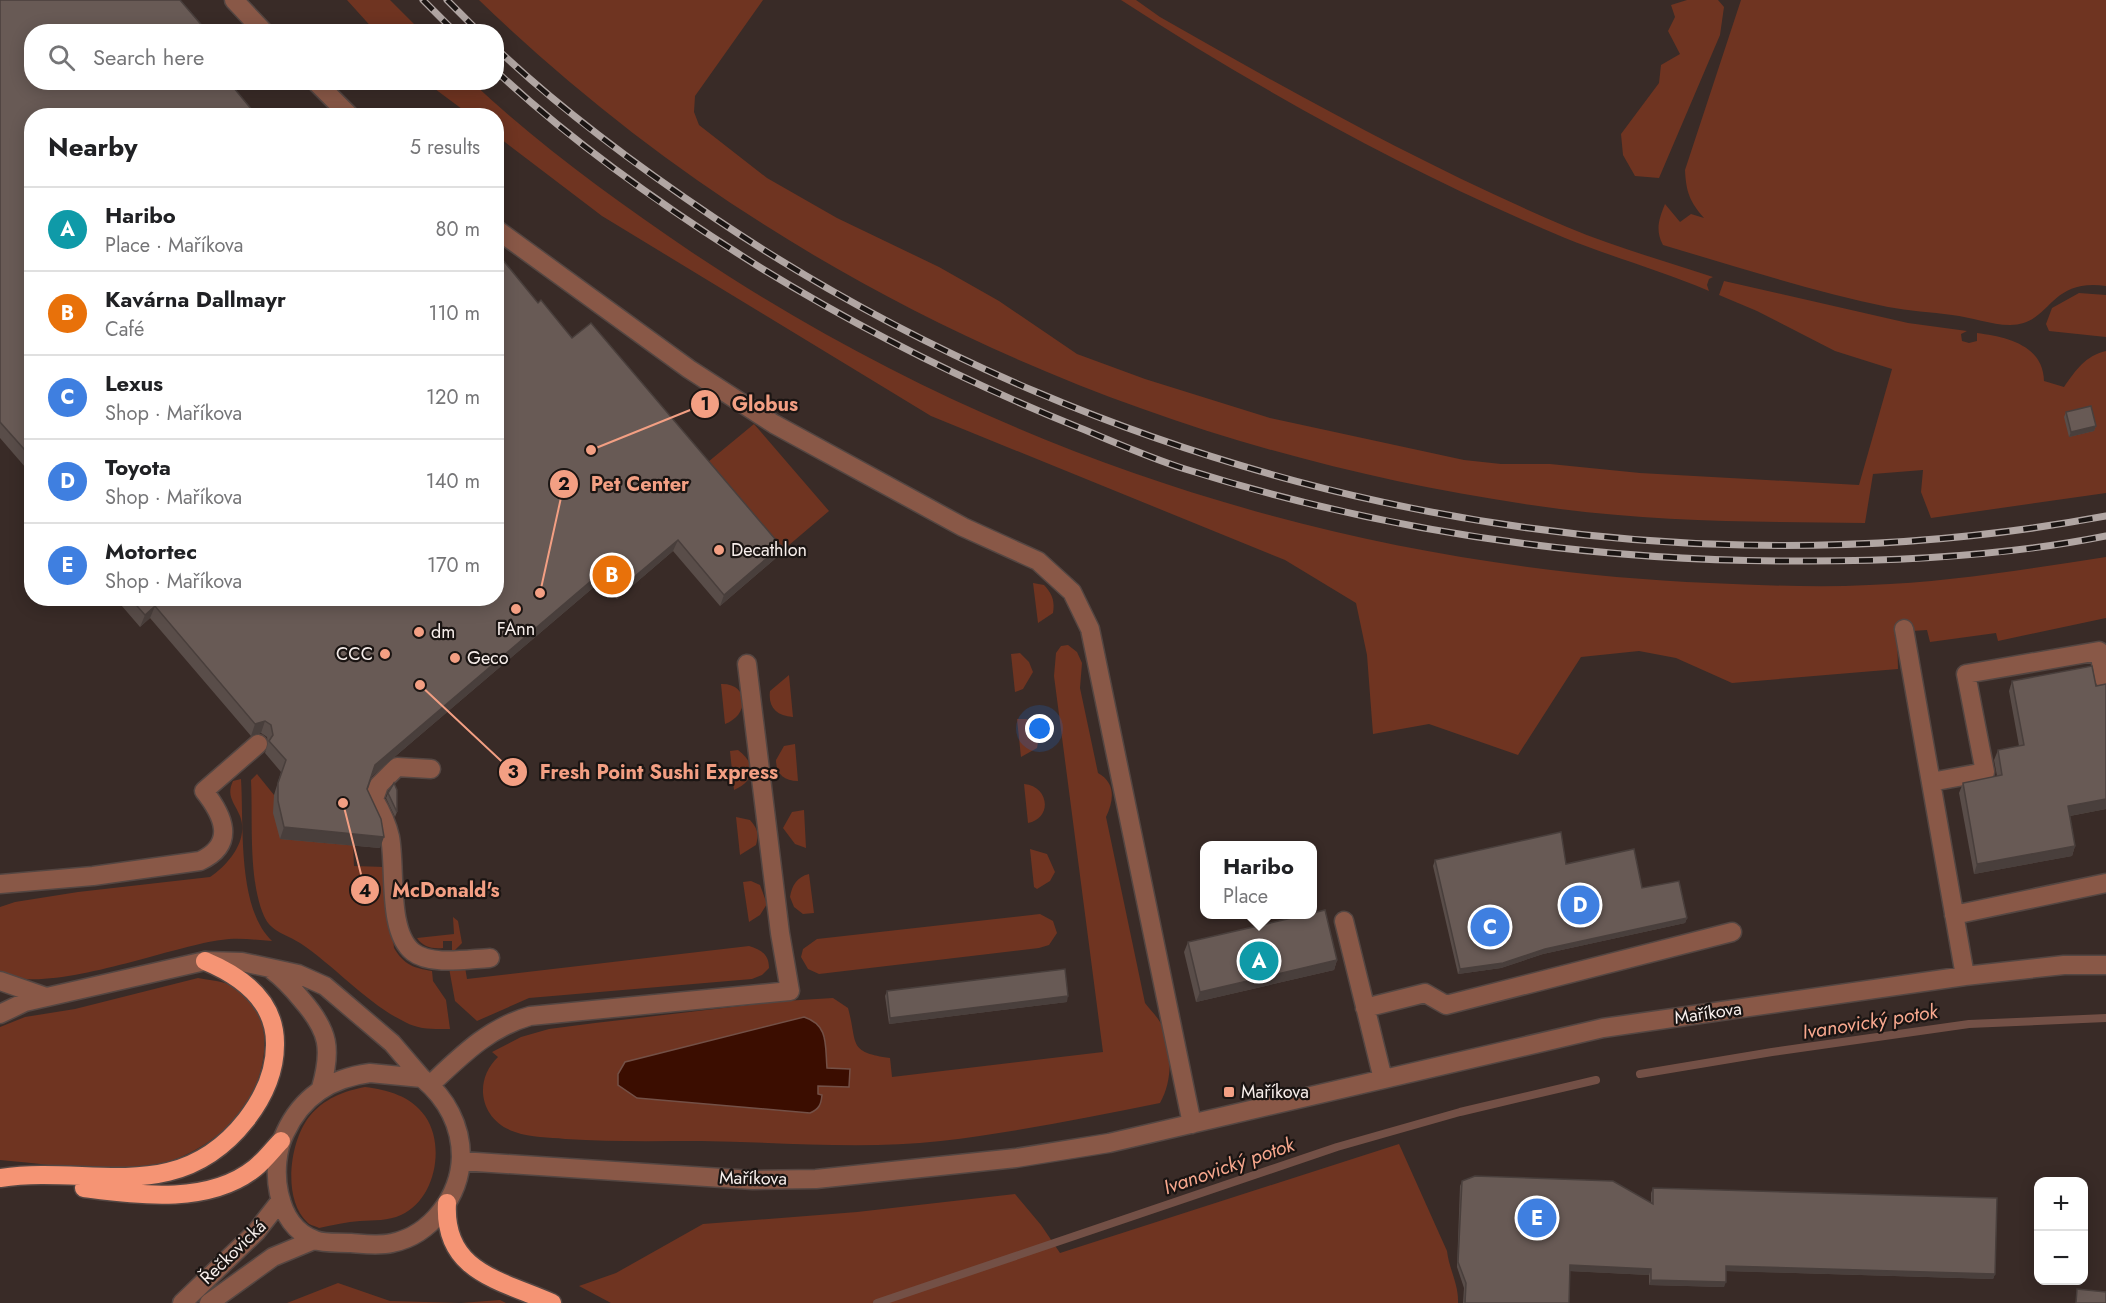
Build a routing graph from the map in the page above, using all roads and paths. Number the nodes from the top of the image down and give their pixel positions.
1 (234, 0) edge
2 (256, 24) edge
3 (324, 90) edge
4 (342, 108) edge
5 (504, 235) edge
6 (1904, 629) dead end
7 (747, 664) dead end
8 (2106, 678) edge
9 (258, 744) dead end
10 (431, 769) dead end
11 (1931, 782) junction
12 (2106, 883) edge
13 (1, 885) edge
14 (1954, 915) junction
15 (1344, 921) dead end
16 (1732, 932) dead end
17 (490, 958) dead end
18 (205, 961) junction
19 (2106, 965) edge
20 (268, 968) junction
21 (1965, 975) junction
22 (0, 981) edge
23 (47, 998) junction
24 (1365, 1008) junction
25 (4, 1009) edge
26 (1383, 1079) junction
27 (426, 1082) junction
28 (321, 1088) junction
29 (1192, 1124) junction
30 (281, 1140) junction
31 (461, 1161) junction
32 (0, 1178) edge
33 (281, 1200) junction
34 (447, 1203) junction
35 (314, 1240) junction
36 (182, 1303) edge
37 (209, 1303) edge
38 (552, 1303) edge

1 - 2 street
3 - 4 street
5 - 29 street
6 - 11 street
7 - 27 street
8 - 11 street
9 - 13 street
10 - 17 street
11 - 14 street
12 - 14 street
14 - 21 street
15 - 24 street
16 - 24 street
18 - 20 street
18 - 23 street
18 - 32 highway
19 - 21 street, Maříkova
20 - 27 street
20 - 28 street
21 - 26 street, Maříkova
22 - 23 street
23 - 25 street
24 - 26 street
26 - 29 street, Maříkova
27 - 28 street
27 - 31 street
28 - 30 street
29 - 31 street, Maříkova
30 - 32 highway
30 - 33 street
31 - 34 street
33 - 35 street
33 - 36 street, Řečkovická
34 - 35 street
34 - 38 highway
35 - 37 street, Řečkovická

